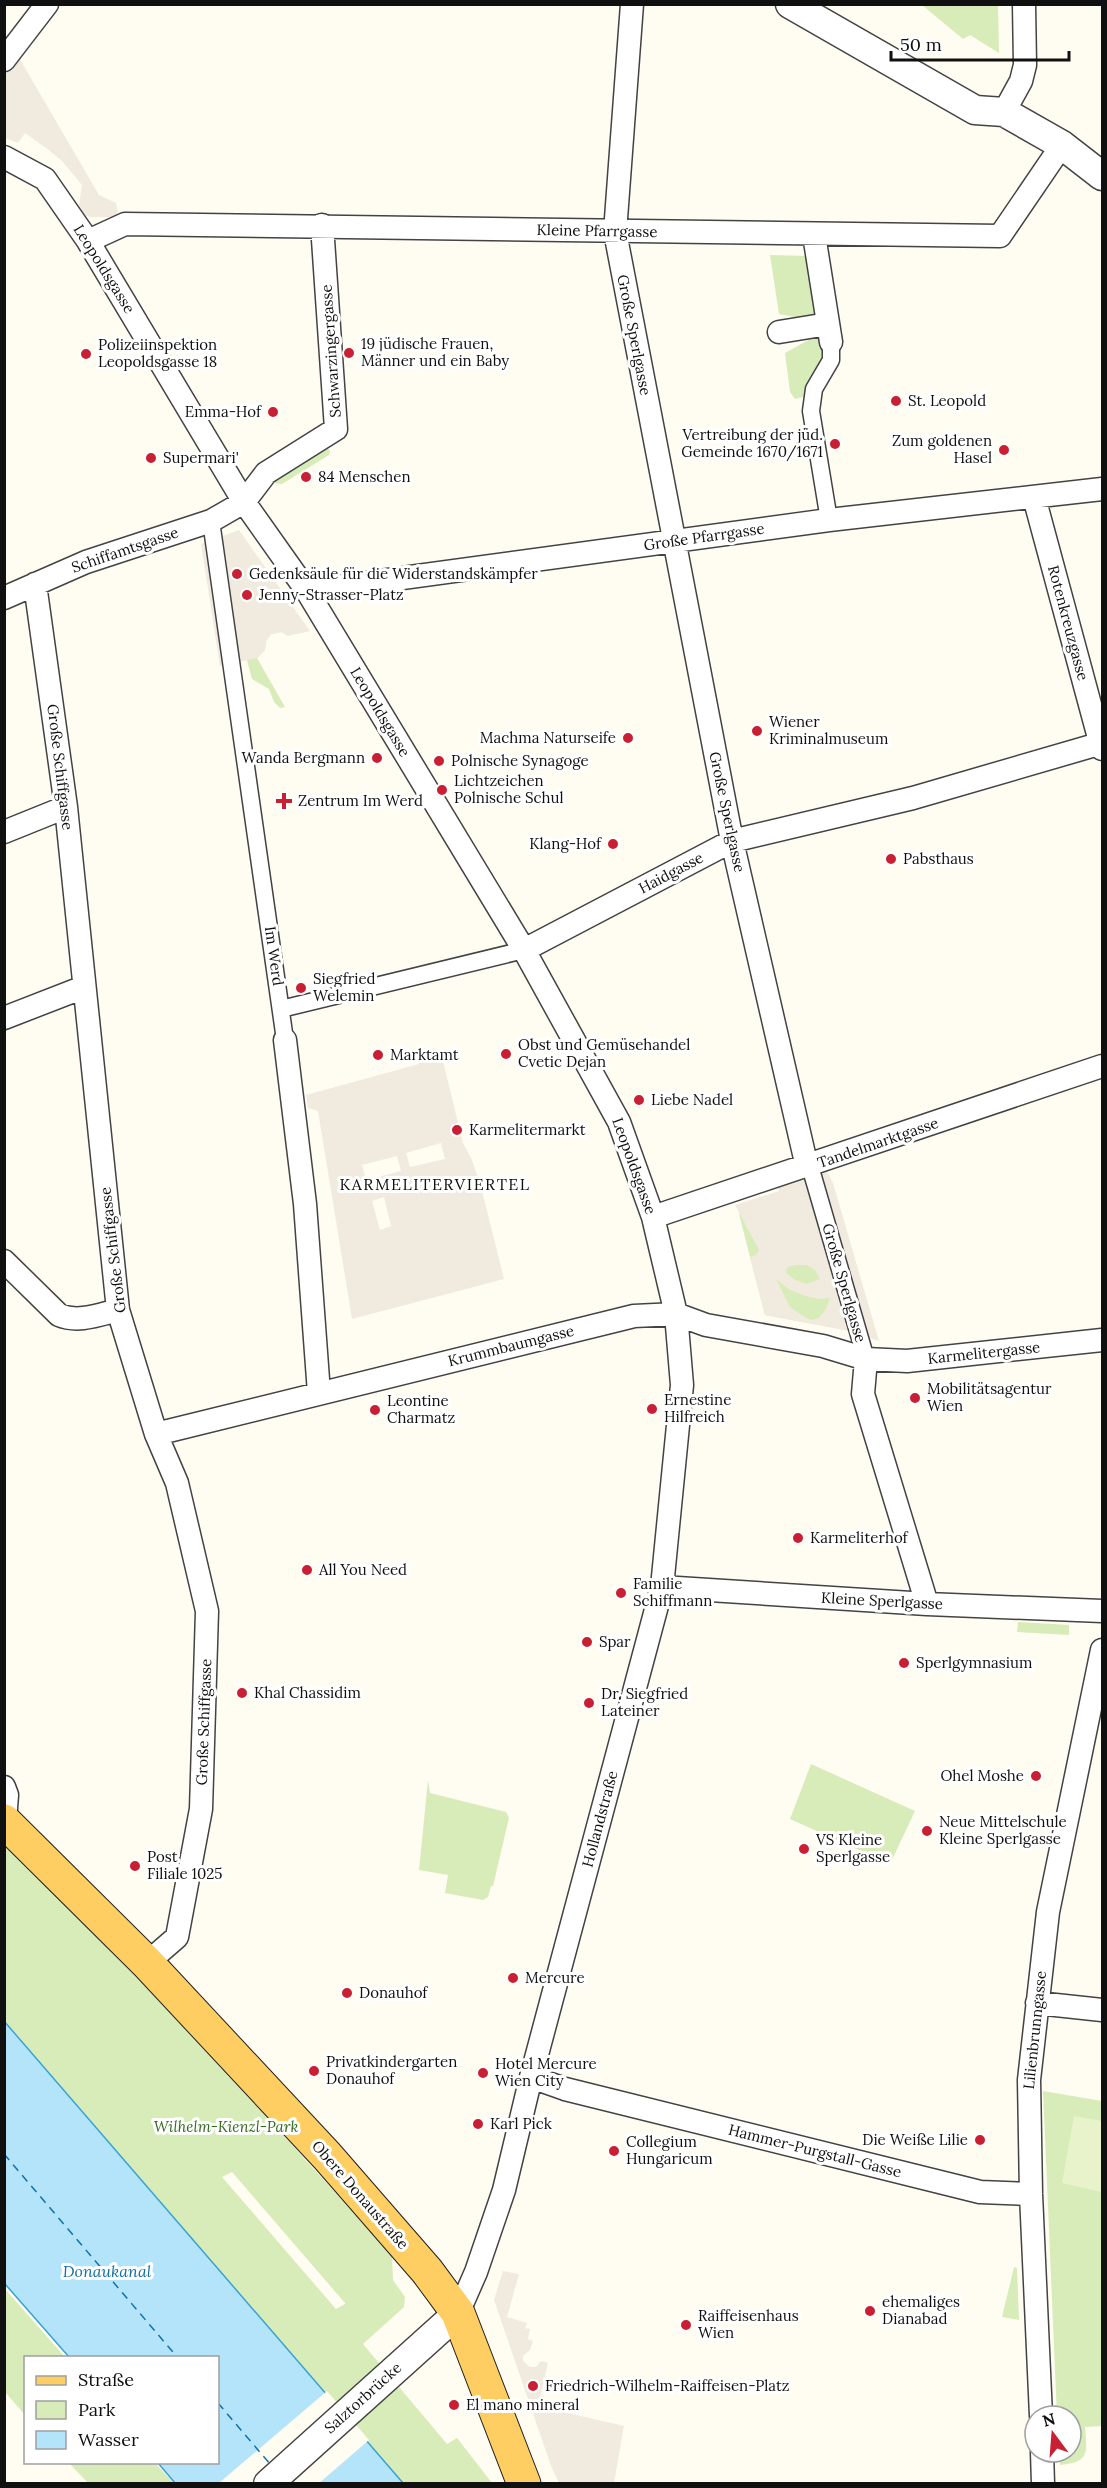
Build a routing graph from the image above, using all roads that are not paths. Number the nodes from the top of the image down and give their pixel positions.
1 (47, 4) edge
2 (632, 4) edge
3 (790, 4) edge
4 (1024, 4) edge
5 (4, 60) edge
6 (1004, 112) junction
7 (1062, 145) junction
8 (4, 157) edge
9 (1102, 176) edge
10 (322, 225) junction
11 (615, 232) junction
12 (814, 235) junction
13 (88, 241) junction
14 (779, 332) dead end
15 (830, 333) junction
16 (1102, 489) edge
17 (1034, 497) junction
18 (244, 502) junction
19 (829, 520) junction
20 (211, 521) junction
21 (673, 541) junction
22 (35, 584) junction
23 (307, 591) junction
24 (4, 598) edge
25 (1102, 745) edge
26 (66, 807) junction
27 (4, 832) edge
28 (732, 842) junction
29 (524, 950) junction
30 (84, 987) junction
31 (281, 1009) junction
32 (4, 1018) edge
33 (285, 1040) joint
34 (1102, 1066) edge
35 (807, 1167) junction
36 (653, 1217) junction
37 (4, 1261) edge
38 (118, 1310) junction
39 (676, 1314) junction
40 (1102, 1340) edge
41 (866, 1359) junction
42 (319, 1393) junction
43 (156, 1434) junction
44 (662, 1587) junction
45 (927, 1604) junction
46 (1102, 1611) edge
47 (1102, 1650) edge
48 (4, 1787) edge
49 (5, 1821) edge
50 (147, 1963) junction
51 (1037, 2003) junction
52 (1102, 2010) edge
53 (531, 2077) junction
54 (1031, 2194) junction
55 (458, 2313) junction
56 (1041, 2404) edge
57 (1042, 2464) edge
58 (268, 2484) edge
59 (524, 2484) edge
60 (1043, 2484) edge

1 - 5 street
2 - 11 street, Große Sperlgasse
3 - 6 street
4 - 6 street
6 - 7 street
7 - 9 street
7 - 12 street, Kleine Pfarrgasse
8 - 13 street, Leopoldsgasse
10 - 11 street, Kleine Pfarrgasse
10 - 13 street, Kleine Pfarrgasse
10 - 18 street, Schwarzingergasse
11 - 12 street, Kleine Pfarrgasse
11 - 21 street, Große Sperlgasse
12 - 15 street
13 - 18 street, Leopoldsgasse
14 - 15 street
15 - 19 street
16 - 17 street, Große Pfarrgasse
17 - 19 street, Große Pfarrgasse
17 - 25 street, Rotenkreuzgasse
18 - 20 street, Schiffamtsgasse
18 - 23 street, Leopoldsgasse
19 - 21 street, Große Pfarrgasse
20 - 22 street, Schiffamtsgasse
20 - 31 street, Im Werd
21 - 23 street, Große Pfarrgasse
21 - 28 street, Große Sperlgasse
22 - 24 street, Schiffamtsgasse
22 - 26 street, Große Schiffgasse
23 - 29 street, Leopoldsgasse
25 - 28 street, Haidgasse
26 - 27 street
26 - 30 street, Große Schiffgasse
28 - 29 street, Haidgasse
28 - 35 street, Große Sperlgasse
29 - 31 street, Haidgasse
29 - 36 street, Leopoldsgasse
30 - 32 street
30 - 38 street, Große Schiffgasse
31 - 33 street, Im Werd
33 - 42 street, Im Werd
34 - 35 street, Tandelmarktgasse
35 - 36 street, Tandelmarktgasse
35 - 41 street, Große Sperlgasse
36 - 39 street, Leopoldsgasse
37 - 38 street
38 - 43 street, Große Schiffgasse
39 - 41 street, Krummbaumgasse
39 - 42 street, Krummbaumgasse
39 - 44 street, Hollandstraße
40 - 41 street, Karmelitergasse
41 - 45 street, Große Sperlgasse
42 - 43 street, Krummbaumgasse
43 - 50 street, Große Schiffgasse
44 - 45 street, Kleine Sperlgasse
44 - 53 street, Hollandstraße
45 - 46 street, Kleine Sperlgasse
47 - 51 street, Lilienbrunngasse
48 - 49 street
49 - 50 main road, Obere Donaustraße
50 - 55 main road, Obere Donaustraße
51 - 52 street
51 - 54 street, Lilienbrunngasse
53 - 54 street, Hammer-Purgstall-Gasse
53 - 55 street, Hollandstraße
54 - 56 street, Lilienbrunngasse
55 - 58 street, Salztorbrücke
55 - 59 main road, Obere Donaustraße
57 - 60 street

